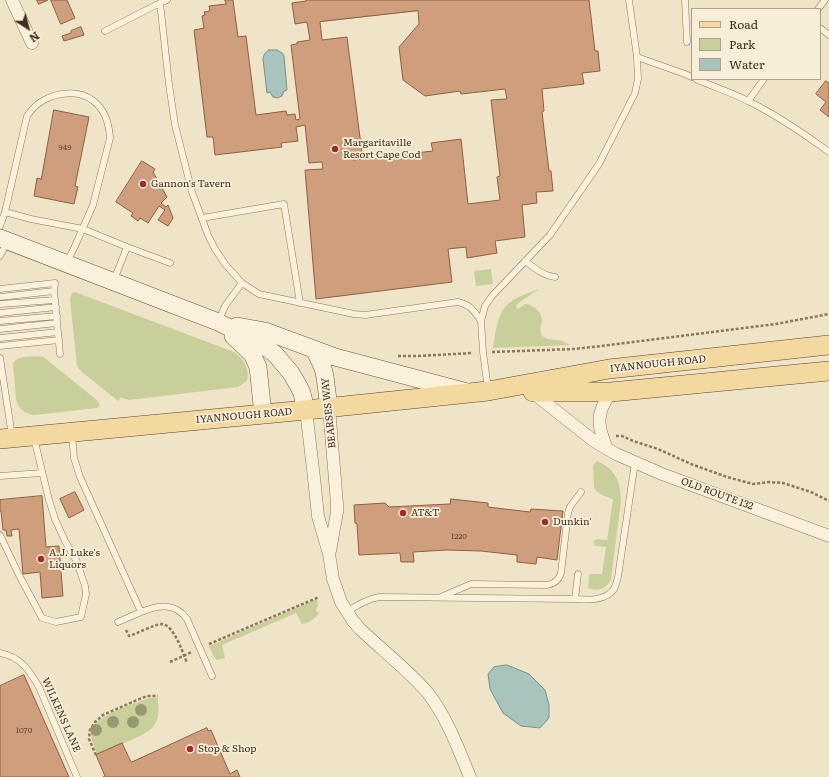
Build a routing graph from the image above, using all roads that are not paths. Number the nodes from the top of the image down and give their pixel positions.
1 (12, 0) edge
2 (167, 0) edge
3 (629, 0) edge
4 (684, 0) edge
5 (160, 3) junction
6 (821, 29) edge
7 (105, 31) dead end
8 (829, 35) edge
9 (687, 42) dead end
10 (32, 43) dead end
11 (637, 58) junction
12 (691, 77) edge
13 (698, 80) edge
14 (763, 80) edge
15 (748, 101) junction
16 (829, 152) edge
17 (5, 212) junction
18 (202, 218) junction
19 (83, 229) junction
20 (3, 235) edge
21 (126, 246) junction
22 (0, 256) edge
23 (525, 261) junction
24 (66, 263) junction
25 (170, 263) dead end
26 (555, 277) dead end
27 (113, 281) junction
28 (242, 283) junction
29 (0, 289) edge
30 (54, 291) junction
31 (0, 297) edge
32 (55, 300) junction
33 (300, 303) junction
34 (0, 304) edge
35 (56, 307) junction
36 (0, 313) edge
37 (57, 316) junction
38 (0, 321) edge
39 (481, 321) junction
40 (218, 322) junction
41 (57, 323) junction
42 (0, 328) edge
43 (58, 332) junction
44 (0, 338) edge
45 (59, 340) junction
46 (829, 345) edge
47 (0, 346) edge
48 (316, 351) junction
49 (60, 354) dead end
50 (0, 358) edge
51 (829, 371) edge
52 (480, 392) junction
53 (532, 392) junction
54 (611, 392) junction
55 (329, 408) junction
56 (306, 410) junction
57 (263, 414) junction
58 (72, 431) junction
59 (34, 435) junction
60 (6, 438) edge
61 (607, 449) junction
62 (635, 462) junction
63 (42, 473) junction
64 (0, 476) edge
65 (581, 492) dead end
66 (0, 535) edge
67 (829, 536) edge
68 (329, 554) junction
69 (578, 574) dead end
70 (439, 598) junction
71 (575, 599) junction
72 (141, 612) junction
73 (347, 612) junction
74 (120, 621) road end
75 (0, 653) edge
76 (212, 676) dead end
77 (77, 777) edge
78 (470, 777) edge

1 - 10 street
2 - 5 lane
3 - 11 lane
4 - 9 lane
5 - 7 lane
5 - 18 lane
6 - 8 lane
11 - 12 lane
11 - 23 lane
13 - 15 lane
14 - 15 lane
15 - 16 lane
17 - 19 lane
17 - 19 lane
17 - 20 lane
18 - 28 lane
18 - 33 lane
19 - 21 lane
19 - 24 lane
20 - 22 lane
20 - 24 main road, BEARSES WAY
21 - 25 lane
21 - 27 lane
23 - 26 lane
23 - 39 lane
24 - 27 main road, BEARSES WAY
27 - 40 main road, BEARSES WAY
28 - 33 lane
28 - 40 lane
29 - 30 lane
30 - 31 lane
30 - 32 lane
32 - 34 lane
32 - 35 lane
33 - 39 lane
35 - 36 lane
35 - 37 lane
37 - 38 lane
37 - 41 lane
39 - 52 lane
40 - 48 main road, BEARSES WAY
40 - 56 main road, BEARSES WAY
40 - 57 main road
41 - 42 lane
41 - 43 lane
43 - 44 lane
43 - 45 lane
45 - 47 lane
45 - 49 lane
46 - 52 main road, IYANNOUGH ROAD
48 - 52 main road
48 - 55 main road, BEARSES WAY
50 - 60 lane
51 - 54 main road, IYANNOUGH ROAD
52 - 53 main road, IYANNOUGH ROAD
52 - 55 main road, IYANNOUGH ROAD
53 - 54 main road, IYANNOUGH ROAD
53 - 61 street, OLD ROUTE 132
54 - 61 street
55 - 56 main road, IYANNOUGH ROAD
55 - 68 street, BEARSES WAY
56 - 57 main road, IYANNOUGH ROAD
56 - 68 street, BEARSES WAY
57 - 58 main road, IYANNOUGH ROAD
58 - 59 main road, IYANNOUGH ROAD
58 - 72 lane
59 - 60 main road, IYANNOUGH ROAD
59 - 63 lane
61 - 62 street, OLD ROUTE 132
62 - 67 street, OLD ROUTE 132
62 - 71 lane
63 - 64 lane
63 - 66 lane
65 - 70 lane
68 - 73 street, BEARSES WAY
69 - 71 lane
70 - 71 lane
70 - 73 lane
72 - 74 lane
72 - 76 lane
73 - 78 street, BEARSES WAY
75 - 77 lane, WILKENS LANE

